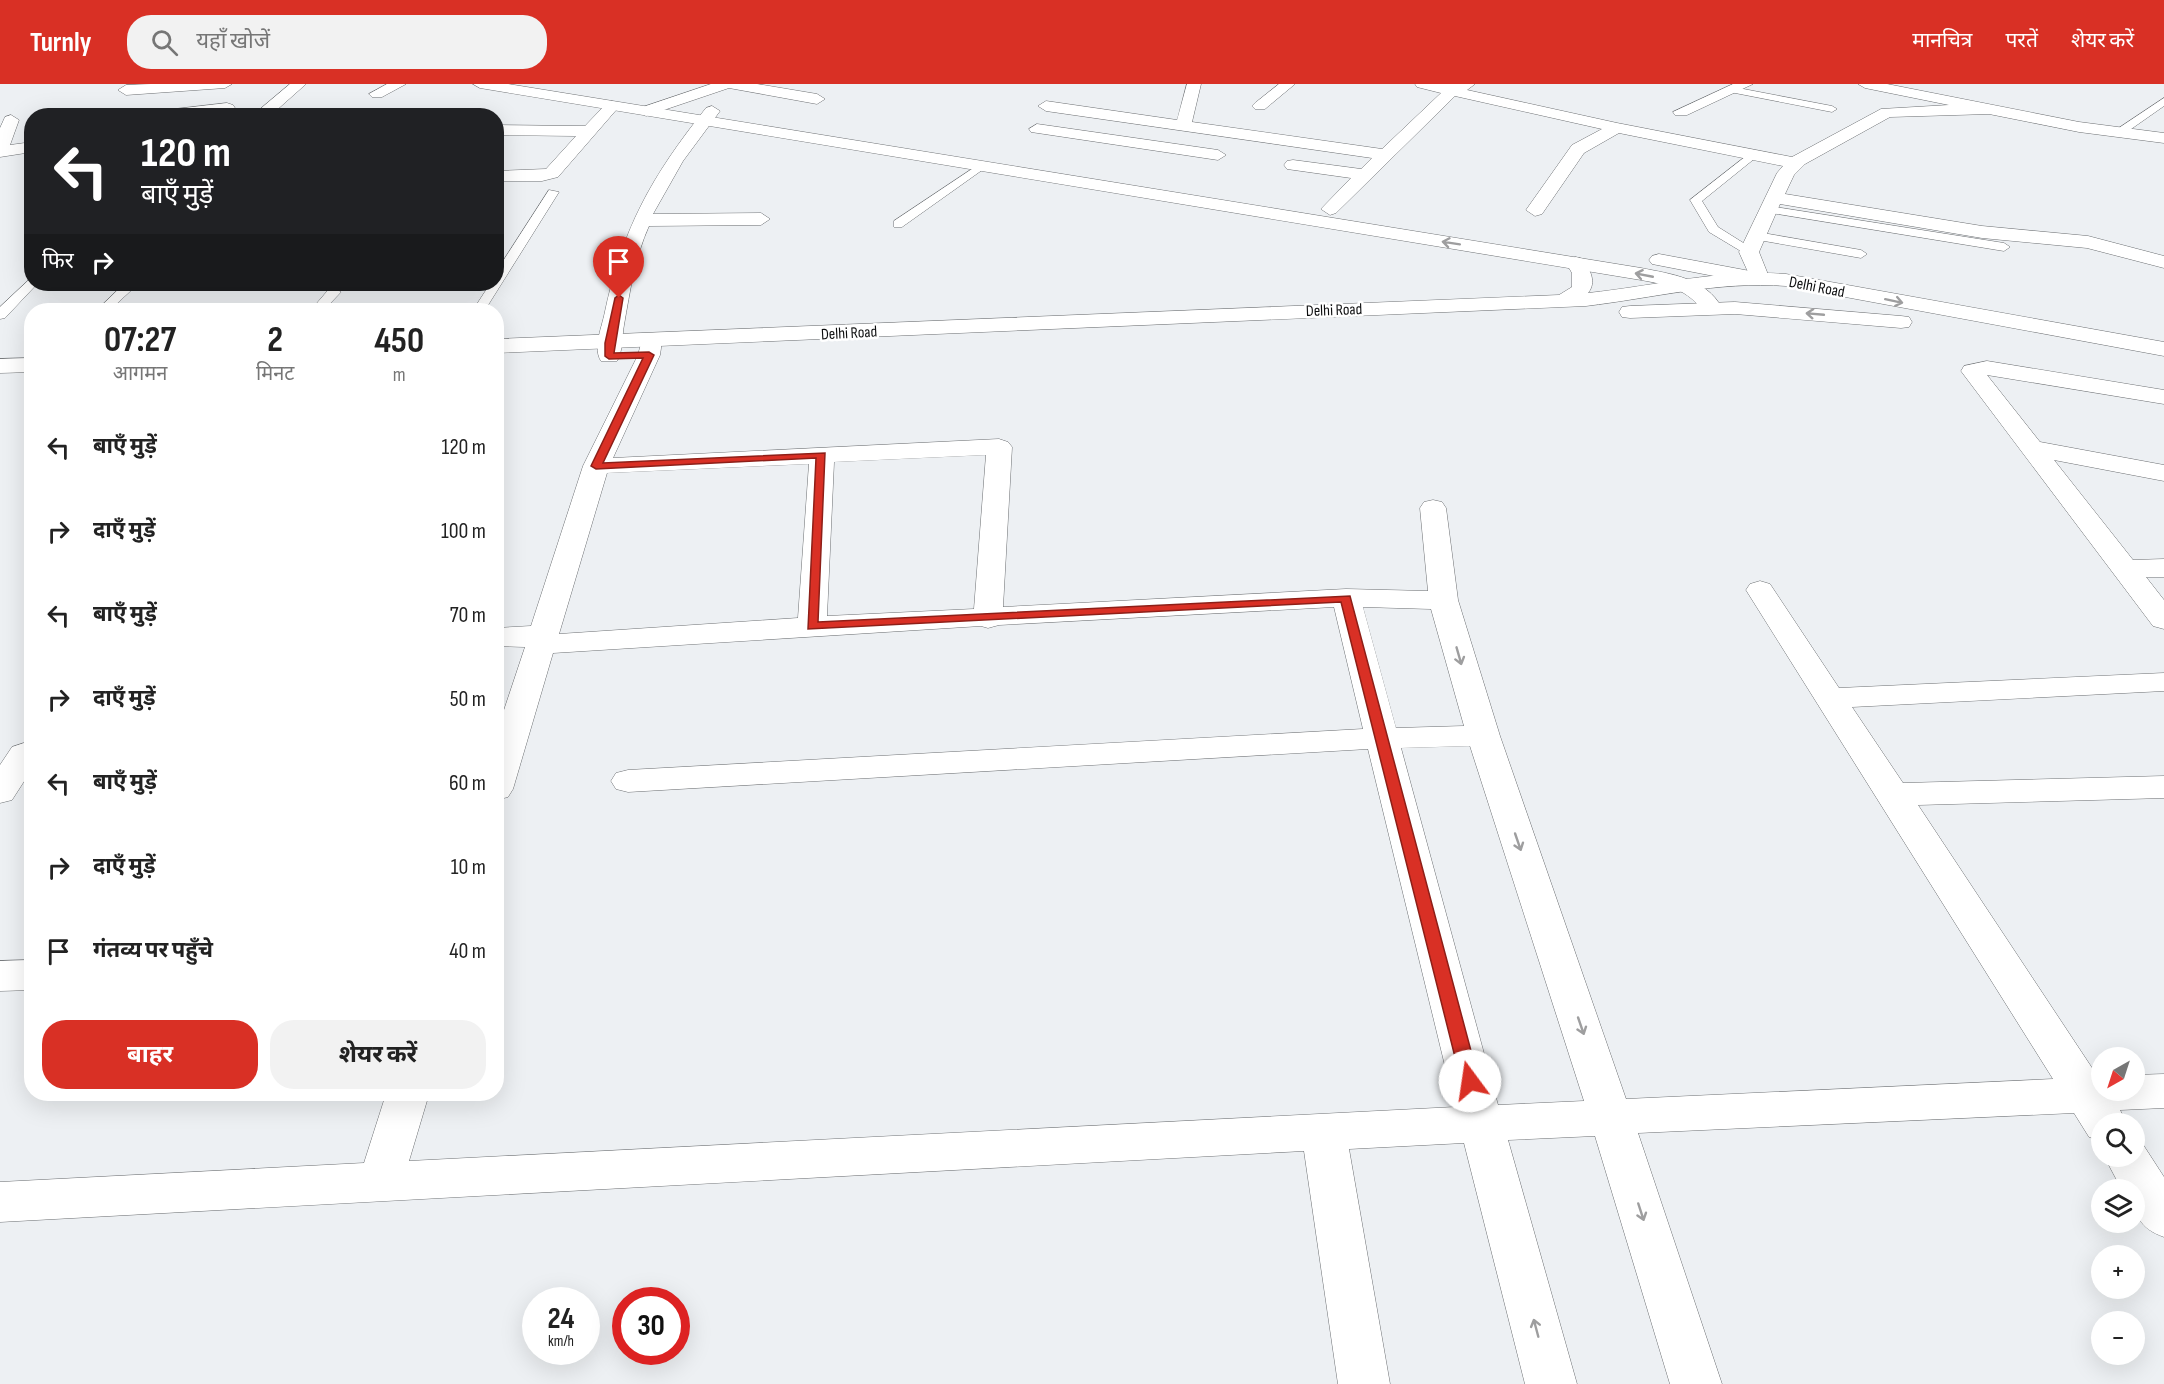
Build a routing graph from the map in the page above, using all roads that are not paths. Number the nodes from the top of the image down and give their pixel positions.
1 (225, 84) edge
2 (298, 84) edge
3 (399, 84) edge
4 (480, 84) edge
5 (540, 84) edge
6 (728, 84) edge
7 (1194, 84) edge
8 (1288, 84) edge
9 (1422, 84) edge
10 (1468, 84) edge
11 (1855, 84) edge
12 (1865, 84) edge
13 (242, 85) edge
14 (1739, 87) edge
15 (126, 90) dead end
16 (1451, 90) junction
17 (377, 94) dead end
18 (817, 99) dead end
19 (2164, 101) edge
20 (668, 104) junction
21 (612, 105) junction
22 (1046, 106) dead end
23 (1260, 106) dead end
24 (227, 108) edge
25 (270, 108) edge
26 (1832, 109) dead end
27 (1989, 109) junction
28 (646, 111) junction
29 (1680, 112) dead end
30 (1887, 112) junction
31 (708, 116) junction
32 (11, 120) dead end
33 (1183, 126) junction
34 (1617, 128) junction
35 (1037, 129) dead end
36 (504, 130) edge
37 (590, 131) junction
38 (2120, 132) junction
39 (2164, 138) edge
40 (24, 148) edge
41 (573, 150) junction
42 (551, 151) dead end
43 (0, 152) edge
44 (1386, 155) junction
45 (1754, 155) junction
46 (1236, 157) dead end
47 (1271, 162) dead end
48 (1795, 163) junction
49 (981, 166) junction
50 (1365, 175) junction
51 (504, 176) edge
52 (553, 192) dead end
53 (1772, 204) junction
54 (1330, 209) junction
55 (1536, 210) dead end
56 (761, 219) dead end
57 (643, 220) junction
58 (898, 224) dead end
59 (1757, 236) junction
60 (2004, 247) dead end
61 (1749, 252) junction
62 (1861, 254) dead end
63 (2164, 262) edge
64 (1576, 263) junction
65 (504, 270) edge
66 (1755, 277) junction
67 (1683, 284) junction
68 (24, 290) edge
69 (123, 291) edge
70 (334, 292) dead end
71 (1864, 295) junction
72 (1563, 301) junction
73 (111, 303) edge
74 (324, 303) edge
75 (1711, 309) junction
76 (0, 315) edge
77 (1867, 318) junction
78 (504, 346) edge
79 (650, 348) junction
80 (2164, 349) edge
81 (609, 350) junction
82 (504, 360) edge
83 (2164, 364) edge
84 (24, 365) edge
85 (0, 366) edge
86 (24, 380) edge
87 (0, 381) edge
88 (2164, 397) edge
89 (2031, 448) junction
90 (822, 455) junction
91 (596, 466) junction
92 (2164, 473) edge
93 (1433, 508) dead end
94 (2164, 568) edge
95 (2125, 569) junction
96 (1760, 590) dead end
97 (1346, 598) junction
98 (1443, 600) junction
99 (988, 619) junction
100 (2164, 620) edge
101 (812, 626) junction
102 (504, 638) edge
103 (541, 640) junction
104 (2164, 682) edge
105 (1829, 698) junction
106 (1483, 736) junction
107 (1383, 738) junction
108 (19, 754) edge
109 (504, 763) edge
110 (628, 781) dead end
111 (2164, 787) edge
112 (0, 792) edge
113 (1892, 795) junction
114 (2164, 1091) edge
115 (405, 1101) edge
116 (2096, 1109) edge
117 (1611, 1117) junction
118 (1482, 1126) junction
119 (1324, 1135) junction
120 (2133, 1167) edge
121 (380, 1184) junction
122 (0, 1202) edge
123 (2164, 1217) edge
124 (1364, 1384) edge
125 (1551, 1384) edge
126 (1696, 1384) edge

1 - 15 street
2 - 25 street
3 - 17 street
4 - 21 street
5 - 20 street
6 - 18 street
6 - 20 street
7 - 33 street
8 - 23 street
9 - 16 street
10 - 16 street
11 - 30 street
12 - 27 street
13 - 24 street
14 - 26 lane
14 - 29 street
16 - 34 street
16 - 44 street
19 - 38 lane
20 - 28 street
20 - 31 street
21 - 28 street
21 - 37 street
22 - 33 street
27 - 30 street
27 - 38 street
28 - 31 street
30 - 48 street
31 - 49 street
31 - 54 street
31 - 57 street
32 - 43 street
33 - 44 street
34 - 45 street
34 - 55 street
35 - 46 street
36 - 37 street
37 - 41 street
38 - 39 street
40 - 43 street
41 - 42 street
41 - 51 street
44 - 50 street
45 - 48 street
45 - 61 lane
47 - 50 street
48 - 53 street
49 - 58 lane
64 -> 49 street
50 - 54 street
52 - 65 lane
53 - 59 street
53 - 60 lane
53 - 63 street
54 - 66 street
56 - 57 street
57 - 81 street
59 - 61 street
59 - 62 lane
61 - 66 street
67 -> 64 street
64 - 72 street
66 - 67 street, Delhi Road
66 - 71 street, Delhi Road
67 - 72 street, Delhi Road
67 - 75 street
68 - 76 lane
69 - 73 lane
70 - 74 lane
71 - 77 street
71 -> 80 street, Delhi Road
72 - 79 street, Delhi Road
77 -> 75 street
75 - 79 street
77 - 83 street
78 - 81 street
79 - 81 street
79 - 91 street
81 - 82 street
84 - 85 street
86 - 87 street
88 - 89 street
89 - 92 street
89 - 95 street
90 - 91 street
90 - 99 street
90 - 101 street
91 - 103 street
93 - 98 street
94 - 95 street
95 - 100 street
96 - 105 street
97 - 98 street
97 - 99 street
97 - 107 street
98 -> 106 street
99 - 101 street
101 - 103 street
102 - 103 street
103 - 109 street
104 - 105 street
105 - 113 street
106 - 107 street
106 -> 117 street
107 - 110 street
107 - 118 street
108 - 112 street
111 - 113 street
113 - 116 street
114 - 116 street
115 - 121 street
116 - 117 street
117 - 118 street
117 -> 126 street
118 - 119 street
125 -> 118 street
119 - 121 street
119 - 124 street
120 - 123 street
121 - 122 street

